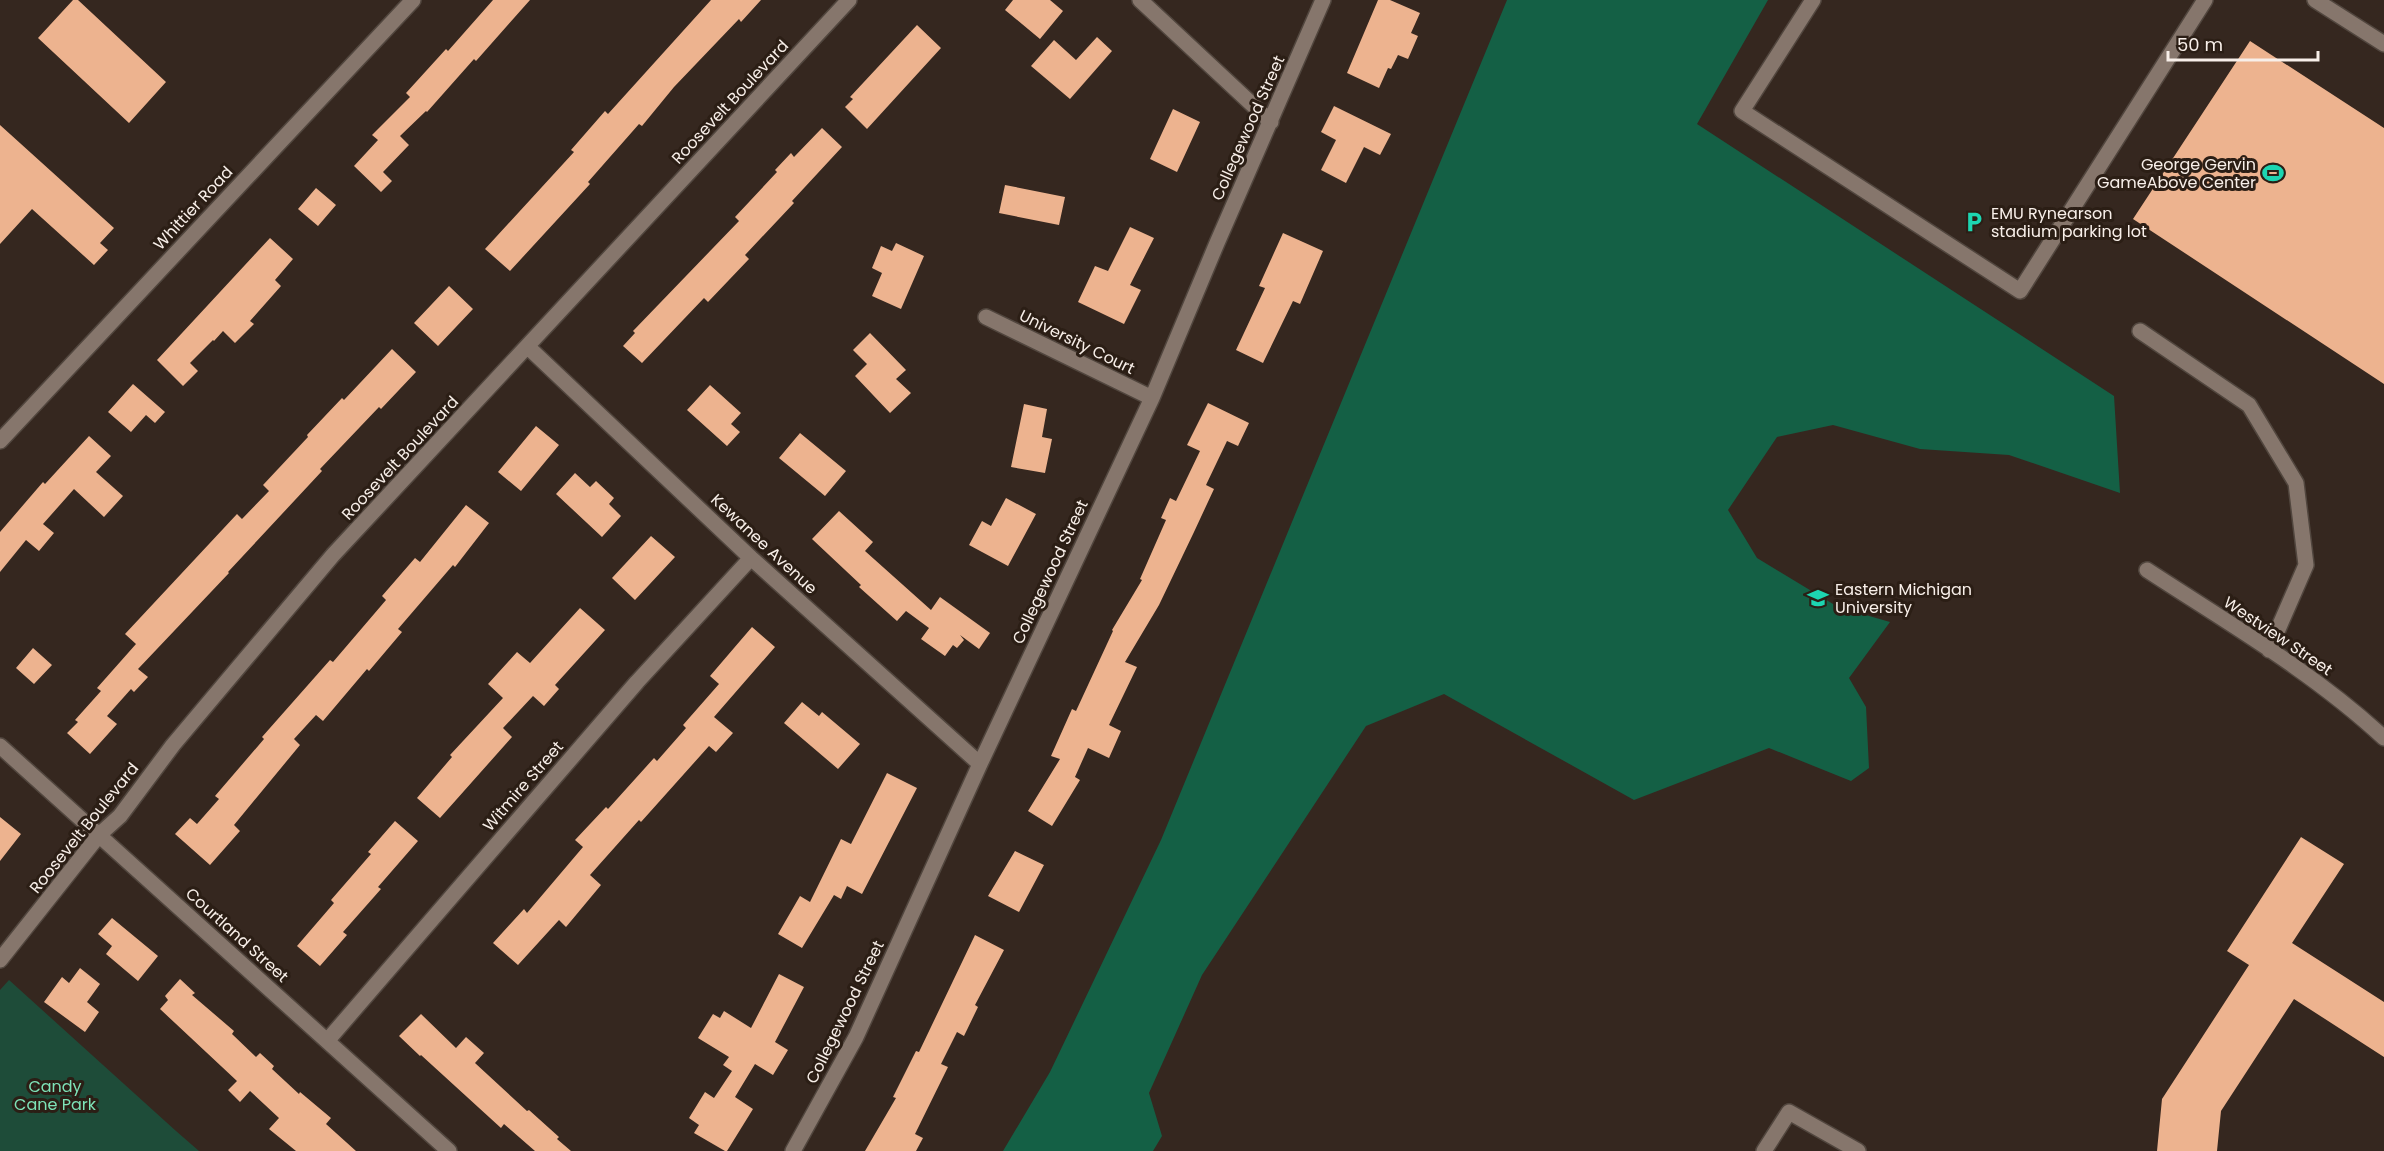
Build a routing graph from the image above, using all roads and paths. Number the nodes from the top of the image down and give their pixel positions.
1 (413, 0) edge
2 (849, 0) edge
3 (1140, 0) edge
4 (1323, 0) edge
5 (1813, 0) edge
6 (2205, 0) edge
7 (2315, 0) edge
8 (2384, 44) edge
9 (1271, 122) junction
10 (986, 317) dead end
11 (2140, 331) dead end
12 (528, 347) junction
13 (1152, 398) junction
14 (0, 441) edge
15 (751, 558) junction
16 (2147, 570) dead end
17 (2269, 650) junction
18 (2384, 738) edge
19 (0, 746) edge
20 (980, 764) junction
21 (99, 835) junction
22 (0, 960) edge
23 (327, 1041) junction
24 (1836, 1146) edge
25 (449, 1151) edge
26 (793, 1151) edge
27 (1764, 1151) edge
28 (1858, 1151) edge

1 - 14 street, Whittier Road
2 - 12 street, Roosevelt Boulevard
3 - 9 street
4 - 9 street, Collegewood Street
5 - 6 street
7 - 8 street
9 - 13 street, Collegewood Street
10 - 13 street, University Court
11 - 17 street
12 - 15 street, Kewanee Avenue
12 - 21 street, Roosevelt Boulevard
13 - 20 street, Collegewood Street
15 - 20 street, Kewanee Avenue
15 - 23 street, Witmire Street
16 - 17 street, Westview Street
17 - 18 street, Westview Street
19 - 21 street, Courtland Street
20 - 26 street, Collegewood Street
21 - 22 street, Roosevelt Boulevard
21 - 23 street, Courtland Street
23 - 25 street, Courtland Street
24 - 27 street
24 - 28 street

